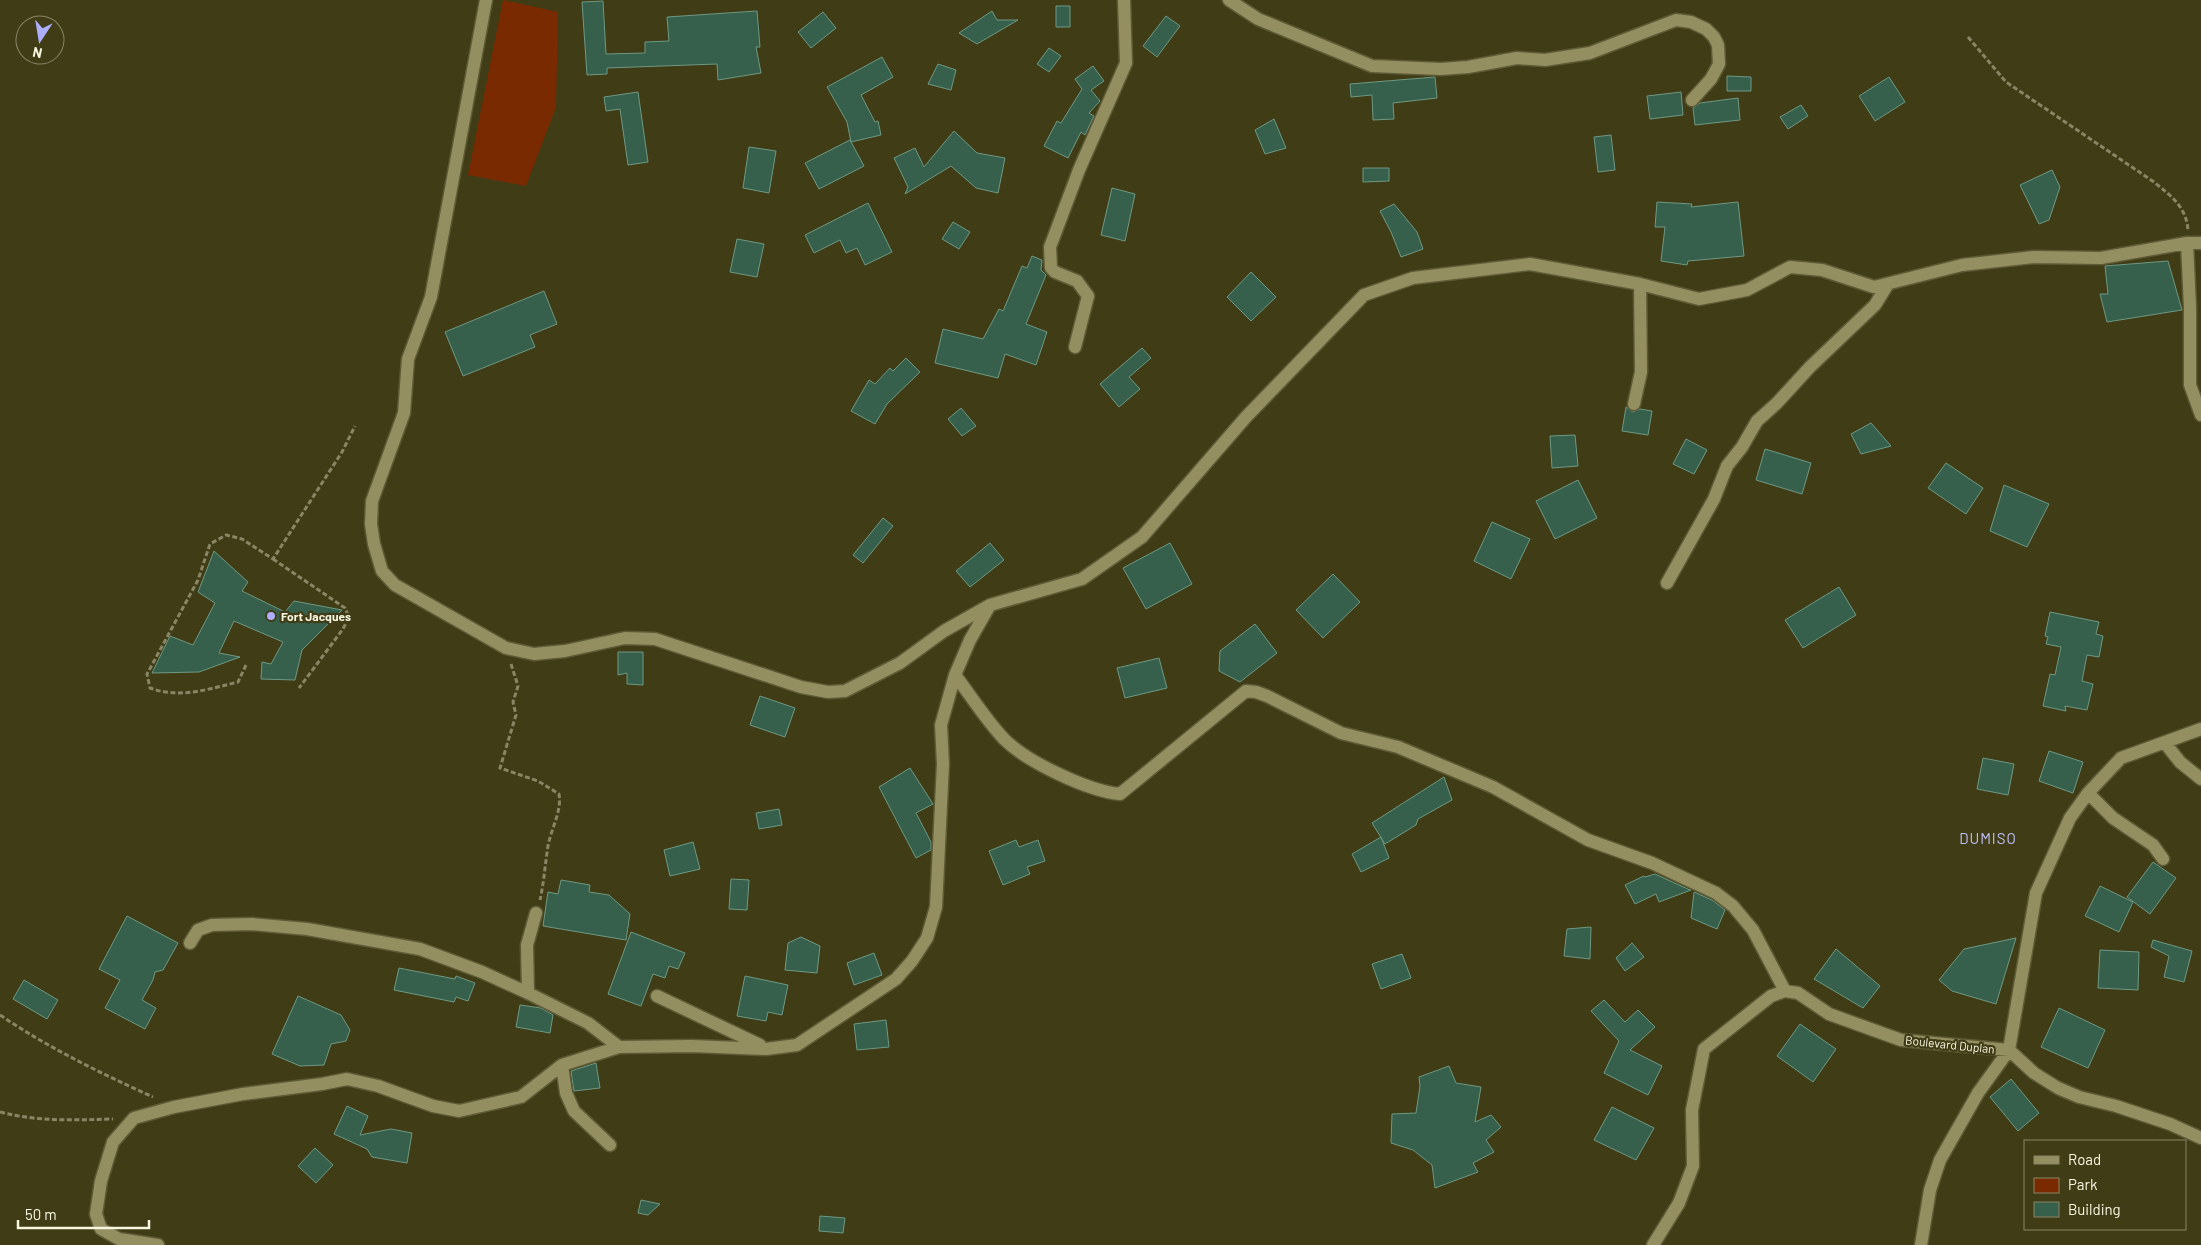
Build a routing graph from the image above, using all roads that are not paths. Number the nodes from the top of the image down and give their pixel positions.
1 (486, 0) edge
2 (1124, 0) edge
3 (1229, 0) edge
4 (1692, 100) dead end
5 (2187, 243) junction
6 (2201, 243) edge
7 (1640, 284) junction
8 (1888, 284) junction
9 (1075, 347) dead end
10 (1634, 404) dead end
11 (2201, 415) edge
12 (1667, 583) dead end
13 (990, 605) junction
14 (955, 676) junction
15 (2201, 729) edge
16 (2165, 743) junction
17 (2201, 779) edge
18 (2088, 792) junction
19 (2163, 859) dead end
20 (536, 913) road end
21 (190, 943) dead end
22 (1785, 991) junction
23 (528, 993) junction
24 (657, 996) dead end
25 (619, 1047) junction
26 (766, 1049) junction
27 (2009, 1050) junction
28 (562, 1065) junction
29 (2201, 1138) edge
30 (610, 1145) dead end
31 (158, 1245) edge
32 (1653, 1245) edge
33 (1921, 1245) edge

1 - 13 street
2 - 9 street
3 - 4 street
5 - 6 street
5 - 8 street
5 - 11 street
7 - 8 street
7 - 10 street
7 - 13 street
8 - 12 street
13 - 14 street
14 - 22 street
14 - 26 street
15 - 16 street
16 - 17 street
16 - 18 street
18 - 19 street
18 - 27 street
20 - 23 street
21 - 23 street
22 - 27 street, Boulevard Duplan
22 - 32 street
23 - 25 street
24 - 26 street
25 - 26 street
25 - 28 street
27 - 29 street, Boulevard Duplan
27 - 33 street
28 - 30 street
28 - 31 street

